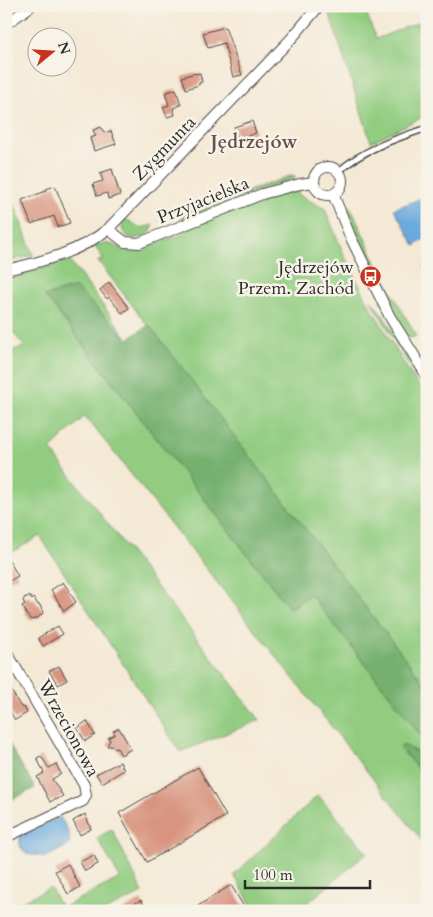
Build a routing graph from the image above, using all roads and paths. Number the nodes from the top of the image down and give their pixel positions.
1 (31, 6) edge
2 (319, 6) edge
3 (6, 24) edge
4 (427, 128) edge
5 (338, 171) junction
6 (314, 182) junction
7 (333, 194) junction
8 (108, 229) junction
9 (427, 250) edge
10 (6, 270) edge
11 (427, 276) edge
12 (427, 376) edge
13 (6, 651) edge
14 (6, 836) edge

1 - 3 street
2 - 8 street, Zygmunta
4 - 5 lane
5 - 6 street
5 - 7 street
6 - 7 street
6 - 8 street, Przyjacielska
7 - 12 street
8 - 10 street, Zygmunta
9 - 11 lane
13 - 14 street, Wrzecionowa

